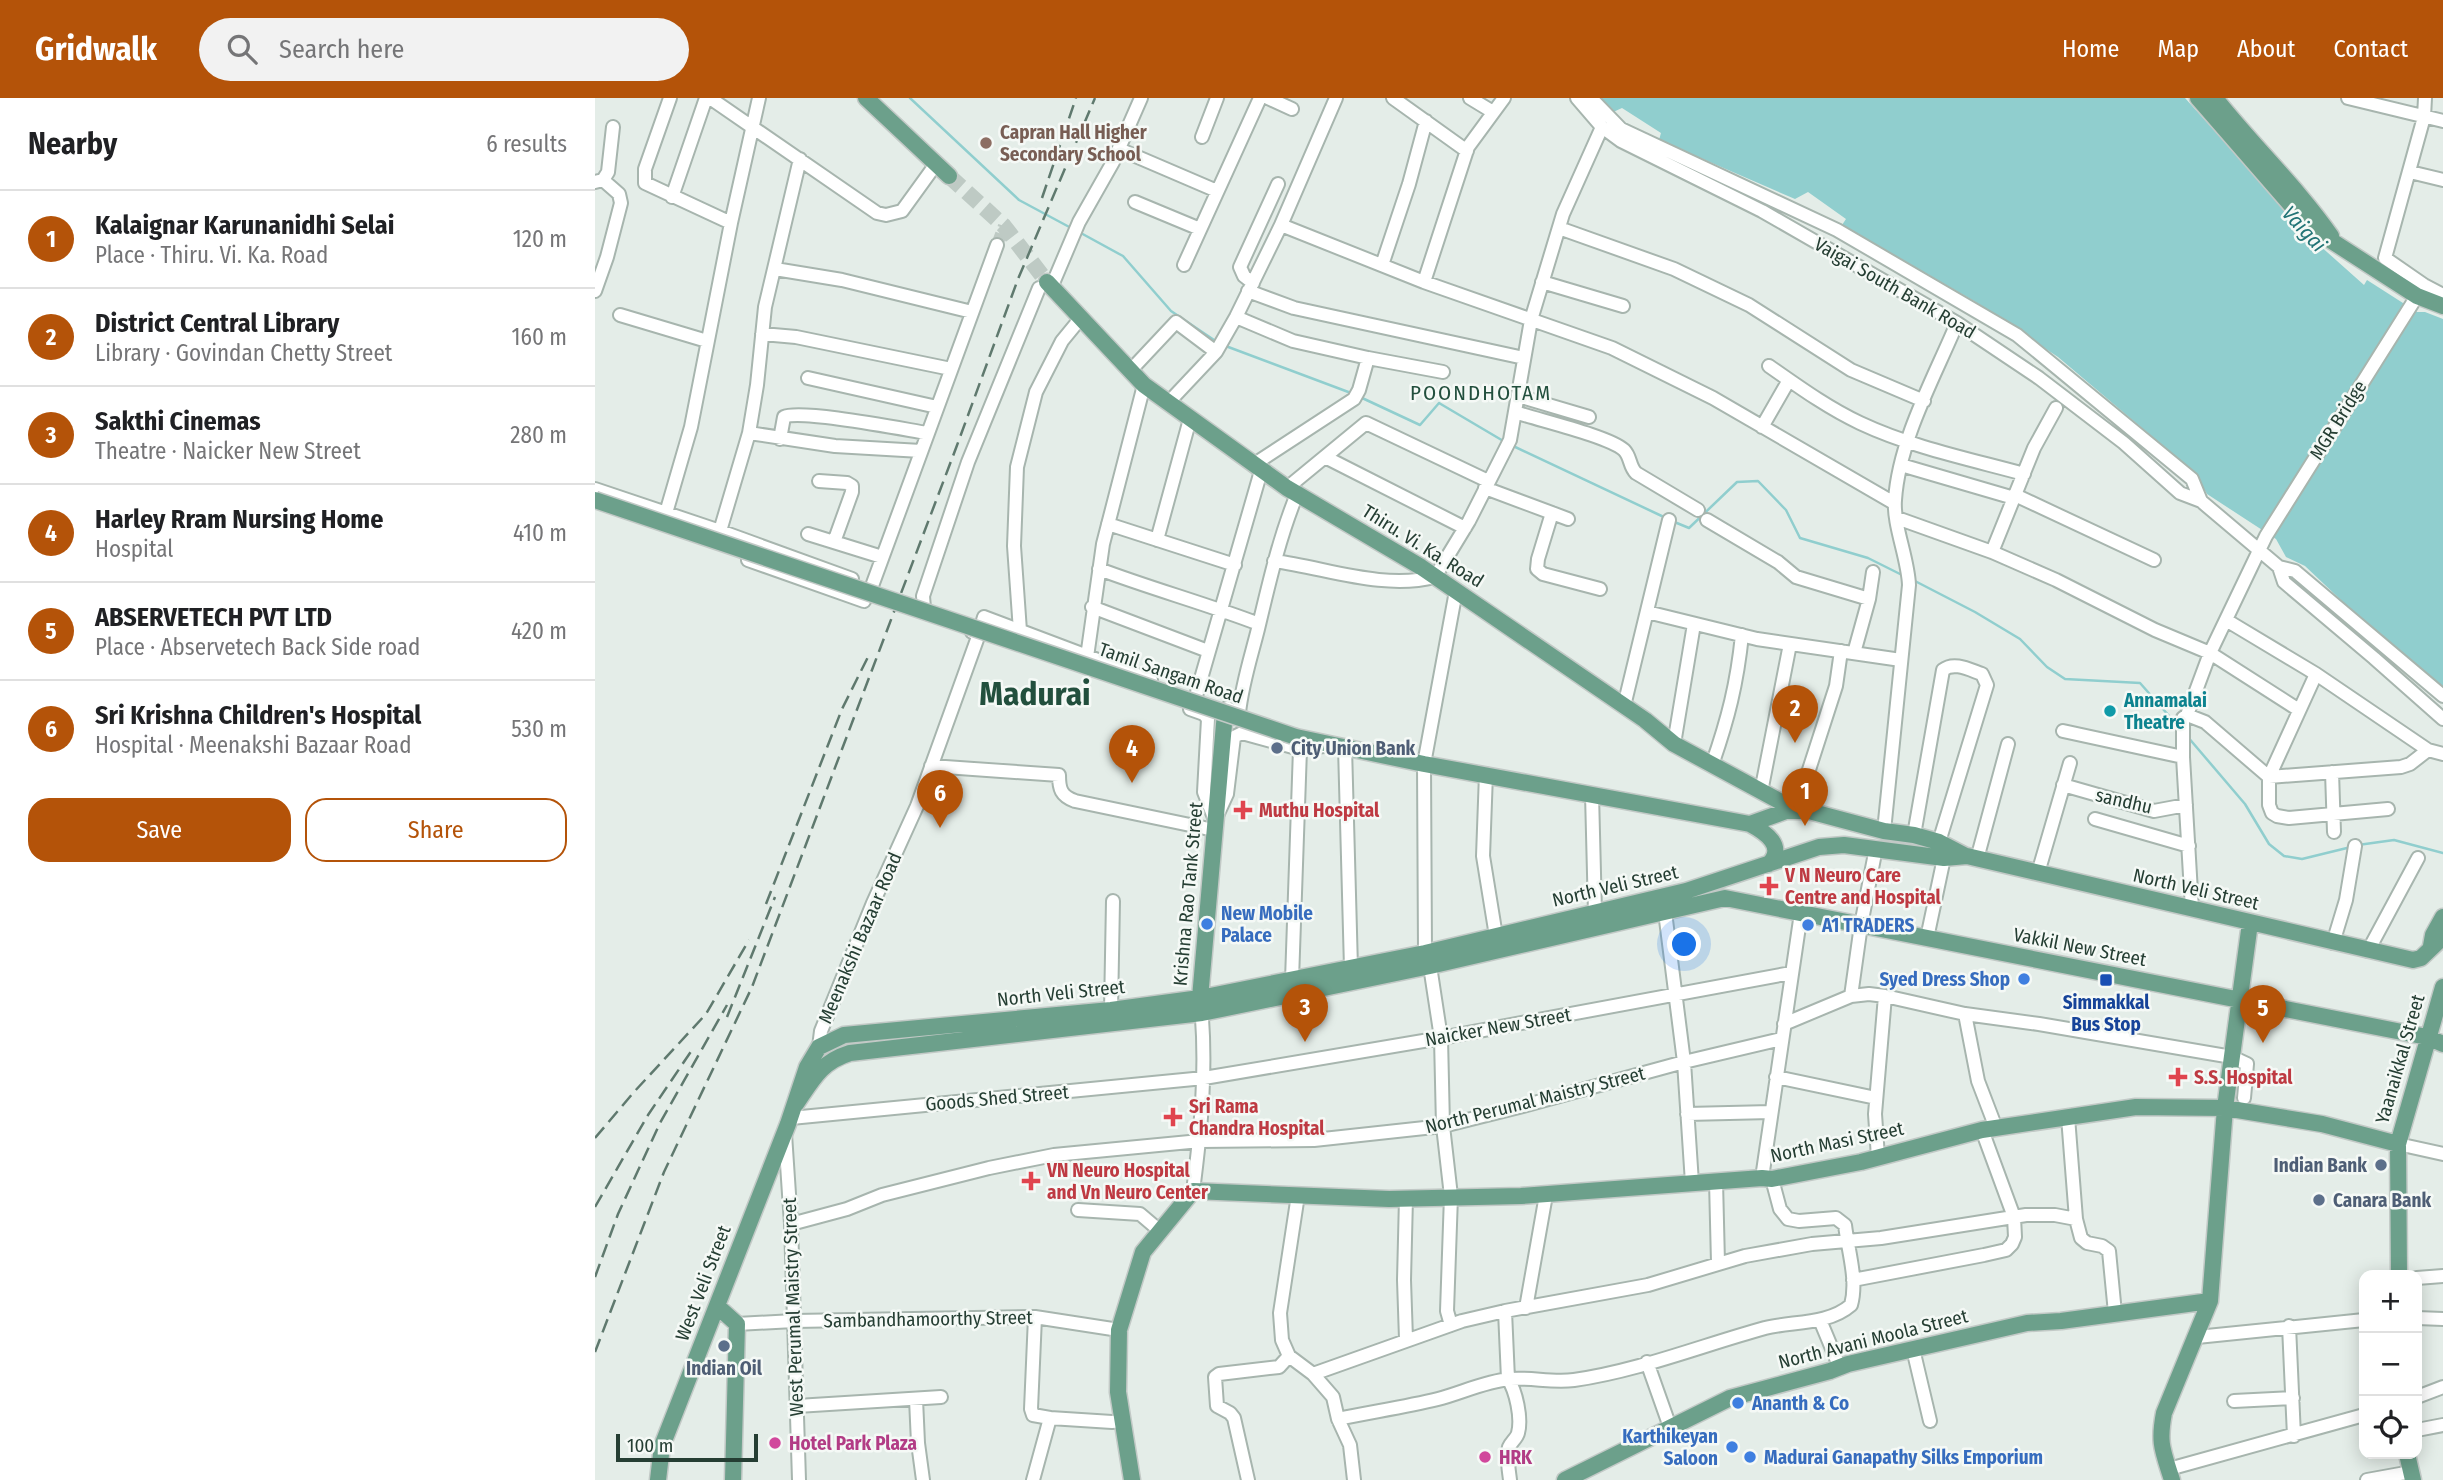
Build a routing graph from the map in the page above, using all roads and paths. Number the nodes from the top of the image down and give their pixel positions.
1 (670, 98) edge
2 (708, 98) edge
3 (759, 98) edge
4 (866, 98) edge
5 (1141, 98) edge
6 (1217, 98) edge
7 (1260, 98) edge
8 (1268, 98) edge
9 (1336, 98) edge
10 (1393, 98) edge
11 (1471, 98) edge
12 (1504, 98) edge
13 (1577, 98) edge
14 (1591, 98) edge
15 (2197, 98) edge
16 (2215, 98) edge
17 (2349, 98) edge
18 (2425, 98) edge
19 (1291, 109) dead end
20 (1493, 112) junction
21 (2424, 117) junction
22 (1426, 121) junction
23 (2443, 121) edge
24 (751, 126) junction
25 (613, 127) dead end
26 (1602, 127) junction
27 (1202, 137) dead end
28 (1119, 149) junction
29 (1467, 151) junction
30 (800, 159) junction
31 (936, 164) junction
32 (2410, 172) junction
33 (949, 176) tunnel mouth
34 (2443, 180) edge
35 (599, 181) edge
36 (1278, 184) dead end
37 (1217, 191) junction
38 (672, 197) junction
39 (1135, 202) dead end
40 (731, 223) junction
41 (1281, 225) junction
42 (1559, 228) junction
43 (1200, 229) junction
44 (2340, 244) junction
45 (997, 245) tunnel mouth
46 (1184, 265) dead end
47 (1382, 265) junction
48 (775, 269) junction
49 (1424, 282) junction
50 (1542, 282) junction
51 (1046, 286) junction
52 (1250, 287) junction
53 (595, 291) edge
54 (2443, 295) edge
55 (2414, 300) junction
56 (1623, 306) dead end
57 (2443, 306) edge
58 (972, 312) junction
59 (620, 315) dead end
60 (1235, 317) junction
61 (1080, 318) junction
62 (1531, 320) junction
63 (1957, 323) junction
64 (762, 334) junction
65 (707, 341) junction
66 (1216, 352) junction
67 (1368, 358) junction
68 (1524, 358) junction
69 (1769, 366) dead end
70 (951, 369) junction
71 (1130, 371) junction
72 (1443, 372) dead end
73 (808, 378) dead end
74 (1789, 380) junction
75 (1144, 385) junction
76 (1518, 396) junction
77 (1924, 401) junction
78 (1168, 403) junction
79 (937, 407) junction
80 (2056, 408) dead end
81 (1515, 412) junction
82 (1589, 417) dead end
83 (1189, 419) junction
84 (1762, 427) junction
85 (749, 433) junction
86 (927, 433) junction
87 (780, 439) junction
88 (1908, 441) junction
89 (921, 451) junction
90 (1325, 457) junction
91 (1901, 465) junction
92 (1257, 468) junction
93 (2024, 474) junction
94 (819, 481) dead end
95 (1486, 485) junction
96 (595, 489) edge
97 (1292, 491) junction
98 (2014, 497) junction
99 (595, 499) edge
100 (2201, 500) junction
101 (1894, 503) junction
102 (595, 505) edge
103 (1698, 510) dead end
104 (666, 513) junction
105 (1552, 513) junction
106 (1897, 518) junction
107 (1568, 519) dead end
108 (1669, 520) dead end
109 (1707, 520) dead end
110 (1108, 524) junction
111 (1465, 528) junction
112 (720, 531) junction
113 (808, 534) dead end
114 (1157, 540) junction
115 (834, 542) junction
116 (2259, 550) junction
117 (1992, 552) junction
118 (882, 557) junction
119 (2154, 560) dead end
120 (1274, 561) junction
121 (1235, 565) junction
122 (2279, 566) junction
123 (1099, 569) junction
124 (1873, 572) dead end
125 (1435, 577) junction
126 (871, 586) junction
127 (1600, 589) dead end
128 (1456, 591) junction
129 (1869, 599) junction
130 (1092, 607) junction
131 (1221, 610) junction
132 (1647, 612) junction
133 (2226, 620) junction
134 (1259, 624) junction
135 (1695, 624) junction
136 (1020, 631) junction
137 (979, 634) junction
138 (1742, 635) junction
139 (1790, 644) junction
140 (1208, 651) junction
141 (1848, 652) junction
142 (2210, 653) junction
143 (1087, 657) junction
144 (1902, 660) junction
145 (2316, 674) junction
146 (1196, 696) junction
147 (2443, 696) edge
148 (1624, 706) junction
149 (2299, 710) junction
150 (1232, 713) junction
151 (2185, 716) junction
152 (2443, 719) edge
153 (2063, 731) dead end
154 (1298, 743) junction
155 (1674, 744) junction
156 (2008, 744) dead end
157 (1338, 746) junction
158 (2428, 750) junction
159 (2443, 754) edge
160 (2183, 757) junction
161 (2070, 763) dead end
162 (1424, 764) junction
163 (1712, 765) junction
164 (931, 766) junction
165 (2332, 772) junction
166 (1486, 774) junction
167 (2269, 777) junction
168 (2063, 785) junction
169 (1761, 792) junction
170 (1592, 794) junction
171 (2186, 805) junction
172 (2388, 808) dead end
173 (1796, 810) junction
174 (2333, 813) junction
175 (2095, 819) dead end
176 (1750, 824) junction
177 (1215, 825) junction
178 (1884, 831) junction
179 (2334, 832) dead end
180 (1914, 835) junction
181 (2189, 846) junction
182 (2355, 846) dead end
183 (1876, 848) junction
184 (1941, 850) junction
185 (1972, 858) junction
186 (2419, 858) dead end
187 (1769, 864) junction
188 (2038, 873) junction
189 (1728, 877) junction
190 (1725, 898) junction
191 (1113, 901) dead end
192 (2192, 909) junction
193 (1595, 912) junction
194 (1665, 912) junction
195 (1801, 913) junction
196 (2443, 917) edge
197 (2250, 923) junction
198 (1861, 925) junction
199 (1496, 936) junction
200 (1927, 938) junction
201 (2333, 943) junction
202 (2437, 943) edge
203 (2368, 951) junction
204 (1427, 959) junction
205 (1351, 968) junction
206 (1791, 973) junction
207 (1292, 980) junction
208 (2443, 987) edge
209 (1676, 994) junction
210 (1851, 996) junction
211 (1885, 996) junction
212 (2238, 1000) junction
213 (1201, 1005) junction
214 (1111, 1010) junction
215 (1965, 1014) junction
216 (1784, 1024) junction
217 (2427, 1037) junction
218 (1441, 1038) junction
219 (1781, 1039) junction
220 (2443, 1044) edge
221 (818, 1046) junction
222 (850, 1053) junction
223 (2232, 1057) junction
224 (1684, 1062) junction
225 (1776, 1077) junction
226 (1204, 1078) junction
227 (1876, 1098) junction
228 (2244, 1098) dead end
229 (2225, 1108) junction
230 (1771, 1112) junction
231 (1687, 1114) junction
232 (2068, 1117) junction
233 (791, 1118) junction
234 (1443, 1126) junction
235 (1989, 1129) junction
236 (1200, 1141) junction
237 (2398, 1144) junction
238 (2443, 1154) edge
239 (1878, 1157) junction
240 (1767, 1178) junction
241 (1716, 1181) junction
242 (1692, 1183) junction
243 (1193, 1191) junction
244 (1298, 1195) junction
245 (1546, 1195) junction
246 (1451, 1196) junction
247 (1406, 1198) junction
248 (1078, 1210) dead end
249 (2014, 1217) junction
250 (2076, 1219) junction
251 (790, 1224) junction
252 (1160, 1231) junction
253 (1846, 1241) junction
254 (1717, 1263) junction
255 (2399, 1270) edge
256 (2443, 1276) edge
257 (2422, 1278) edge
258 (1853, 1280) junction
259 (2210, 1301) junction
260 (717, 1306) junction
261 (1526, 1308) junction
262 (1505, 1311) junction
263 (2115, 1312) junction
264 (1035, 1317) junction
265 (2422, 1318) edge
266 (2443, 1319) edge
267 (1820, 1320) junction
268 (2359, 1320) edge
269 (794, 1321) junction
270 (737, 1324) junction
271 (1451, 1325) junction
272 (2289, 1326) junction
273 (1119, 1330) junction
274 (2197, 1337) junction
275 (1406, 1339) junction
276 (1913, 1349) junction
277 (1289, 1356) junction
278 (1647, 1362) junction
279 (1840, 1368) junction
280 (1313, 1374) junction
281 (1508, 1379) junction
282 (2443, 1387) edge
283 (2420, 1396) edge
284 (941, 1397) dead end
285 (2293, 1398) junction
286 (916, 1399) junction
287 (2234, 1401) dead end
288 (797, 1406) junction
289 (2359, 1416) edge
290 (1050, 1418) junction
291 (1338, 1419) junction
292 (1122, 1421) junction
293 (1930, 1421) dead end
294 (2443, 1425) edge
295 (1669, 1427) junction
296 (2422, 1429) edge
297 (2294, 1436) junction
298 (2170, 1474) edge
299 (2412, 1476) edge
300 (658, 1480) edge
301 (733, 1480) edge
302 (799, 1480) edge
303 (923, 1480) edge
304 (1033, 1480) edge
305 (1132, 1480) edge
306 (1248, 1480) edge
307 (1354, 1480) edge
308 (1510, 1480) edge
309 (1565, 1480) edge
310 (2368, 1480) edge

1 - 38 street
2 - 24 street
2 - 38 street
3 - 24 street
4 - 31 main road
5 - 28 street
6 - 27 street
7 - 37 street
8 - 19 street
9 - 41 street
10 - 22 street
11 - 20 street
12 - 20 street
13 - 26 street, Vaigai South Bank Road
14 - 100 street, Vaigai South Bank Road
15 - 44 main road
16 - 44 main road
17 - 21 street
18 - 21 street
20 - 29 street
21 - 23 street
21 - 32 street
22 - 29 street
22 - 47 street
24 - 30 street
24 - 40 street
25 - 35 street
26 - 42 street
26 - 63 street, Vaigai South Bank Road
28 - 37 street
28 - 51 street
29 - 49 street
30 - 31 street
30 - 48 street
31 - 33 main road
32 - 34 street
32 - 54 street
35 - 53 street
36 - 52 street
37 - 43 street
38 - 40 street
39 - 43 street
40 - 65 street
41 - 47 street
41 - 52 street
42 - 50 street
42 - 77 street
43 - 46 street
44 - 55 main road
45 - 58 street
47 - 49 street
48 - 58 street
48 - 64 street
49 - 62 street
50 - 56 street
50 - 62 street
51 - 61 main road, Thiru. Vi. Ka. Road
51 - 137 street
52 - 60 street
52 - 68 street
55 - 57 main road
55 - 116 street, MGR Bridge
58 - 70 street
59 - 65 street
60 - 66 street
60 - 67 street
61 - 71 main road, Thiru. Vi. Ka. Road
61 - 136 street
62 - 68 street
62 - 84 street
63 - 77 street
63 - 100 street, Vaigai South Bank Road
64 - 70 street
64 - 85 street
65 - 104 street
66 - 71 street
66 - 78 street
67 - 72 street
67 - 92 street
68 - 76 street
69 - 74 street
70 - 79 street
71 - 75 main road, Thiru. Vi. Ka. Road
73 - 79 street
74 - 84 street
74 - 88 street
75 - 78 main road, Thiru. Vi. Ka. Road
75 - 110 street
76 - 81 street
76 - 82 street
77 - 88 street
78 - 83 main road, Thiru. Vi. Ka. Road
79 - 86 street
80 - 93 street
81 - 95 street
81 - 103 street
83 - 92 main road, Thiru. Vi. Ka. Road
83 - 114 street
84 - 101 street
85 - 87 street
85 - 112 street
86 - 87 street
86 - 89 street
87 - 89 street
88 - 91 street
88 - 93 street
89 - 118 street
90 - 95 street
90 - 97 street
90 - 111 street
91 - 98 street
91 - 101 street
92 - 97 main road, Thiru. Vi. Ka. Road
92 - 121 street
93 - 98 street
94 - 115 street
95 - 105 street
95 - 111 street
96 - 104 street
97 - 120 street
97 - 125 main road, Thiru. Vi. Ka. Road
98 - 117 street
98 - 119 street
99 - 150 main road, Tamil Sangam Road, bridge
100 - 116 street, Vaigai South Bank Road
101 - 106 street
102 - 126 street
104 - 112 street
105 - 107 street
105 - 127 street
106 - 117 street
106 - 144 street
108 - 132 street
109 - 129 street
110 - 114 street
110 - 123 street
111 - 125 street
112 - 126 street
113 - 115 street
114 - 121 street
115 - 118 street
116 - 122 street, Vaigai South Bank Road
116 - 133 street, MGR Bridge
117 - 142 street
118 - 126 street
120 - 125 street
120 - 134 street
121 - 131 street
122 - 147 street, Vaigai South Bank Road
122 - 152 street, Vaigai South Bank Road
123 - 130 street
123 - 131 street
124 - 129 street
125 - 128 main road, Thiru. Vi. Ka. Road
128 - 148 main road, Thiru. Vi. Ka. Road
128 - 162 street
129 - 141 street
130 - 140 street
130 - 143 street
131 - 134 street
131 - 140 street
132 - 135 street
132 - 148 street
133 - 142 street, MGR Bridge
133 - 145 street
134 - 150 street
135 - 138 street
135 - 155 street
136 - 137 street
136 - 143 street
137 - 164 street, Meenakshi Bazaar Road
137 - 177 street
138 - 139 street
138 - 163 street
139 - 141 street
139 - 169 street
140 - 146 street
141 - 144 street
141 - 173 street
142 - 149 street
142 - 151 street, MGR Bridge
143 - 146 street
144 - 178 street
145 - 149 street
145 - 158 street
146 - 150 street
148 - 155 main road, Thiru. Vi. Ka. Road
149 - 167 street
150 - 154 main road, Tamil Sangam Road, bridge
150 - 177 main road, Krishna Rao Tank Street
151 - 160 street
151 - 167 street
153 - 160 street
154 - 157 main road, Tamil Sangam Road
154 - 177 street
154 - 207 street
155 - 163 main road, Thiru. Vi. Ka. Road
156 - 185 street
157 - 162 main road, Tamil Sangam Road
157 - 205 street
158 - 159 street
158 - 165 street
160 - 171 street
161 - 168 street
162 - 166 main road, Tamil Sangam Road
162 - 204 street
163 - 169 main road, Thiru. Vi. Ka. Road
164 - 177 street
164 - 221 street, Meenakshi Bazaar Road
165 - 167 street
165 - 174 street
166 - 170 main road, Tamil Sangam Road
166 - 199 street
167 - 174 street
168 - 171 street, sandhu
168 - 188 street
169 - 173 main road, Thiru. Vi. Ka. Road
170 - 176 main road, Tamil Sangam Road
170 - 193 street
171 - 181 street
172 - 174 street
173 - 176 main road
173 - 178 main road
174 - 179 street
175 - 181 street
176 - 187 main road
177 - 213 main road, Krishna Rao Tank Street
178 - 180 main road
180 - 184 main road
180 - 184 street
181 - 192 street
182 - 201 street
183 - 184 main road, North Veli Street
183 - 187 main road, North Veli Street
183 - 198 street
184 - 185 main road, North Veli Street
184 - 200 street
185 - 188 main road, North Veli Street
186 - 203 street
187 - 189 main road, North Veli Street
188 - 192 main road, North Veli Street
189 - 190 main road
189 - 193 main road, North Veli Street
190 - 194 main road, North Veli Street
190 - 195 main road, Vakkil New Street
191 - 214 street
192 - 197 main road, North Veli Street
193 - 199 main road, North Veli Street
194 - 204 main road, North Veli Street
194 - 209 street
195 - 198 main road, Vakkil New Street
195 - 206 street
196 - 202 main road
197 - 201 main road, North Veli Street
197 - 212 main road
198 - 200 main road, Vakkil New Street
198 - 210 street
199 - 204 main road, North Veli Street
200 - 212 main road, Vakkil New Street
201 - 203 main road, North Veli Street
202 - 203 main road, North Veli Street
204 - 205 main road, North Veli Street
204 - 213 main road, North Veli Street
204 - 218 street
205 - 207 main road, North Veli Street
206 - 209 street, Naicker New Street
206 - 216 street
207 - 213 main road, North Veli Street
208 - 217 main road, Yaanaikkal Street
209 - 218 street, Naicker New Street
209 - 224 street
210 - 211 street
210 - 216 street
211 - 215 street
211 - 227 street
212 - 217 main road, Vakkil New Street
212 - 223 main road
213 - 214 main road, North Veli Street
213 - 222 main road, North Veli Street
213 - 226 street
214 - 221 main road, North Veli Street
215 - 223 street
215 - 235 street
216 - 219 street
217 - 220 main road, Vakkil New Street
217 - 237 main road, Yaanaikkal Street
218 - 226 street, Naicker New Street
218 - 234 street
219 - 224 street, North Perumal Maistry Street
219 - 225 street
221 - 222 main road
221 - 233 main road, West Veli Street
222 - 233 main road, West Veli Street
223 - 228 street
223 - 229 main road
224 - 231 street
224 - 234 street, North Perumal Maistry Street
225 - 227 street
225 - 230 street
226 - 233 street, Goods Shed Street
226 - 236 street
227 - 239 street
229 - 232 main road, North Masi Street
229 - 237 main road, North Masi Street
229 - 259 main road
230 - 231 street
230 - 240 street
231 - 242 street
232 - 235 main road, North Masi Street
232 - 250 street
233 - 251 street, West Perumal Maistry Street
233 - 260 main road, West Veli Street
234 - 236 street, North Perumal Maistry Street
234 - 246 street
235 - 239 main road, North Masi Street
235 - 249 street
236 - 243 street
236 - 251 street, North Perumal Maistry Street
237 - 238 street
237 - 255 main road, Yaanaikkal Street
239 - 240 main road, North Masi Street
240 - 241 main road, North Masi Street
240 - 253 street
241 - 242 main road, North Masi Street
241 - 254 street
242 - 245 main road, North Masi Street
243 - 244 main road, North Masi Street
243 - 252 main road
244 - 247 main road, North Masi Street
244 - 277 street
245 - 246 main road, North Masi Street
245 - 261 street
246 - 247 main road, North Masi Street
246 - 271 street
247 - 275 street
248 - 252 street
249 - 250 street
249 - 253 street
249 - 258 street
250 - 263 street
251 - 269 street, West Perumal Maistry Street
252 - 273 main road
253 - 254 street
253 - 258 street
254 - 261 street
256 - 257 street
258 - 267 street
259 - 263 main road, North Avani Moola Street
259 - 274 main road
260 - 270 main road
260 - 300 main road, West Veli Street
261 - 262 street
262 - 271 street
262 - 281 street
263 - 276 main road, North Avani Moola Street
264 - 269 street, Sambandhamoorthy Street
264 - 273 street, Sambandhamoorthy Street
264 - 290 street
265 - 266 street
267 - 278 street
267 - 279 street
268 - 272 street
269 - 270 street, Sambandhamoorthy Street
269 - 288 street, West Perumal Maistry Street
270 - 301 main road
271 - 275 street
272 - 274 street
272 - 285 street
273 - 292 main road
274 - 298 main road
275 - 280 street
276 - 279 main road, North Avani Moola Street
276 - 293 street
277 - 280 street
277 - 306 street
278 - 281 street
278 - 295 street
279 - 295 main road, North Avani Moola Street
280 - 291 street
281 - 291 street
281 - 308 street
282 - 283 street
284 - 286 street
285 - 287 street
285 - 297 street
286 - 288 street
286 - 303 street
288 - 302 street, West Perumal Maistry Street
289 - 297 street
290 - 292 street
290 - 304 street
291 - 307 street
292 - 305 main road
294 - 296 street
295 - 309 main road, North Avani Moola Street
297 - 298 street
299 - 310 street

